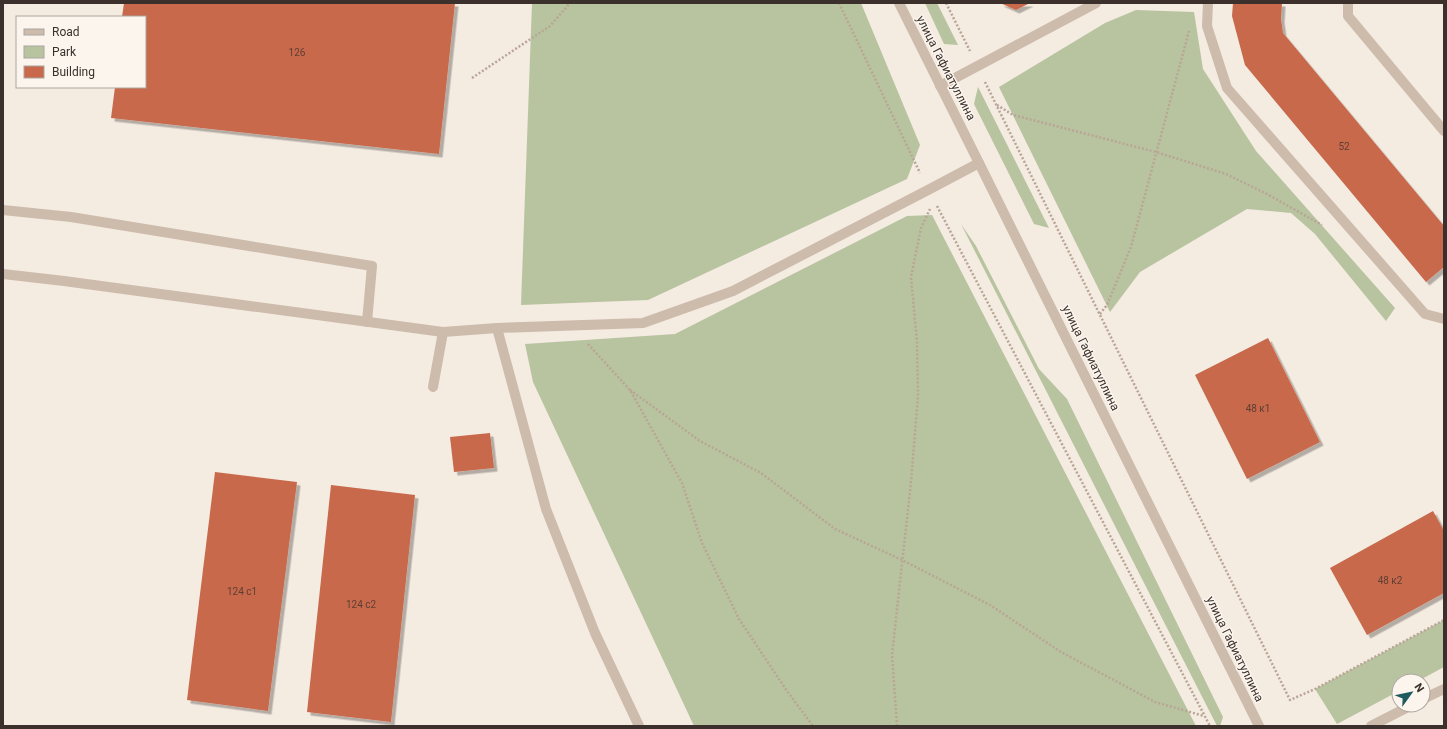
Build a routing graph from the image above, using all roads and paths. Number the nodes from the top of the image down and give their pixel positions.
1 (570, 3) edge
2 (839, 3) edge
3 (899, 3) edge
4 (946, 3) edge
5 (1096, 3) edge
6 (1208, 3) edge
7 (1348, 3) edge
8 (1190, 26) dead end
9 (977, 67) junction
10 (472, 78) dead end
11 (940, 86) junction
12 (996, 104) junction
13 (1444, 131) edge
14 (1156, 152) junction
15 (979, 163) junction
16 (928, 190) junction
17 (934, 201) junction
18 (3, 210) edge
19 (1348, 226) junction
20 (3, 274) edge
21 (1100, 314) junction
22 (1444, 319) edge
23 (367, 322) junction
24 (571, 326) junction
25 (497, 328) junction
26 (443, 332) junction
27 (433, 387) dead end
28 (630, 390) junction
29 (902, 560) junction
30 (1444, 620) edge
31 (1444, 689) edge
32 (1431, 695) edge
33 (1396, 713) edge
34 (1205, 716) junction
35 (639, 726) edge
36 (814, 726) edge
37 (897, 726) edge
38 (1210, 726) edge
39 (1258, 726) edge
40 (1371, 726) edge

1 - 10 path
2 - 16 path
3 - 11 street, улица Гафиатуллина
4 - 9 path
5 - 9 street
6 - 19 street
7 - 13 street
8 - 14 path
9 - 11 street
9 - 12 path
11 - 15 street, улица Гафиатуллина
12 - 14 path
12 - 21 path
14 - 19 path
14 - 21 path
15 - 16 street
15 - 39 street, улица Гафиатуллина
16 - 17 path
16 - 24 street
17 - 29 path
17 - 34 path
18 - 23 street
19 - 22 street
20 - 23 street
21 - 30 path
23 - 26 street
24 - 25 street
24 - 28 path
25 - 26 street
25 - 35 street
26 - 27 street
28 - 29 path
28 - 36 path
29 - 34 path
29 - 37 path
31 - 32 street
33 - 40 street
34 - 38 path

